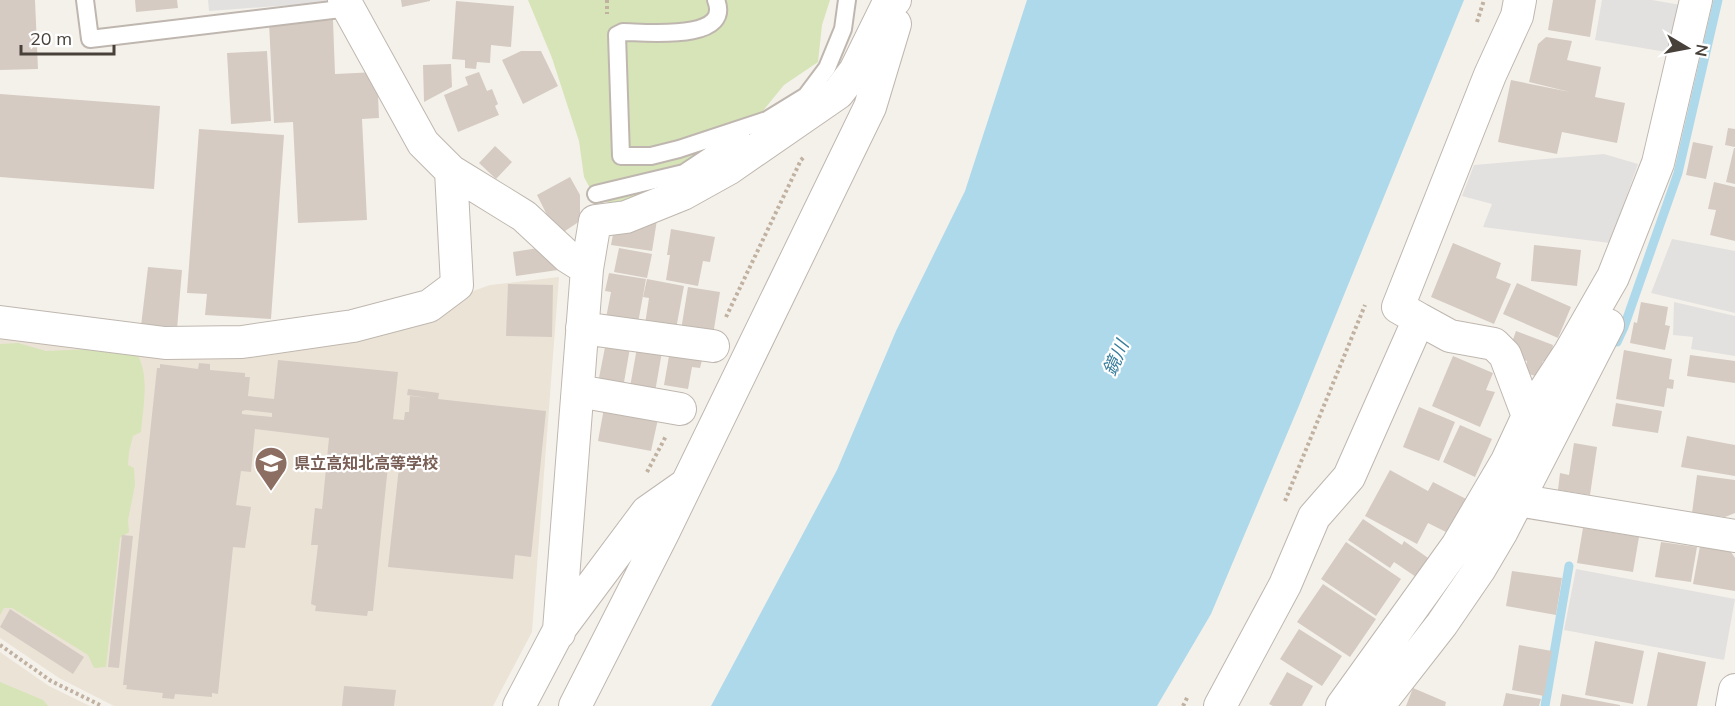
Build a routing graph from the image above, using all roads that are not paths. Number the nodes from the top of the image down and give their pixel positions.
1 (86, 0) edge
2 (716, 0) edge
3 (847, 0) edge
4 (895, 0) edge
5 (903, 0) edge
6 (1520, 0) edge
7 (1696, 0) edge
8 (346, 4) edge
9 (762, 122) junction
10 (451, 171) junction
11 (596, 194) dead end
12 (587, 269) junction
13 (1613, 277) junction
14 (1419, 319) junction
15 (0, 322) edge
16 (582, 328) junction
17 (713, 346) dead end
18 (578, 391) junction
19 (680, 408) dead end
20 (1528, 416) junction
21 (685, 485) junction
22 (1517, 500) junction
23 (1735, 536) edge
24 (559, 630) junction
25 (1735, 690) edge
26 (519, 706) edge
27 (543, 706) edge
28 (575, 706) edge
29 (1220, 706) edge
30 (1342, 706) edge
31 (1378, 706) edge
32 (1732, 706) edge

1 - 8 lane
2 - 9 lane
3 - 9 lane
4 - 12 street
5 - 21 street
6 - 14 street
7 - 13 street
8 - 10 street
9 - 11 lane
10 - 12 street
10 - 15 street
12 - 16 street
13 - 20 street
13 - 22 street
14 - 20 street
14 - 29 street
16 - 17 street
16 - 18 street
18 - 19 street
18 - 24 street
20 - 30 street
21 - 24 street
21 - 28 street
22 - 23 street
22 - 31 street
24 - 26 street
24 - 27 street
25 - 32 street

